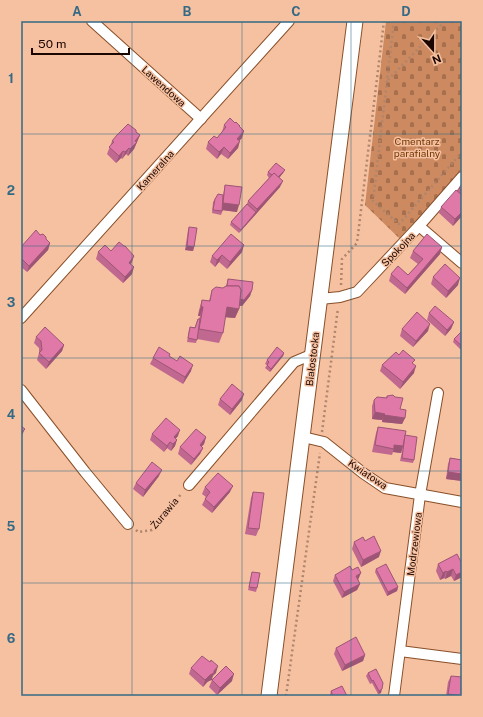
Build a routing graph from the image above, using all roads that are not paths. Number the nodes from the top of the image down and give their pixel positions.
1 (92, 21) edge
2 (289, 21) edge
3 (355, 21) edge
4 (201, 119) junction
5 (462, 177) edge
6 (420, 226) junction
7 (462, 263) edge
8 (320, 299) junction
9 (21, 318) edge
10 (313, 354) junction
11 (21, 390) edge
12 (438, 393) dead end
13 (303, 437) junction
14 (189, 485) road end
15 (420, 495) junction
16 (462, 502) edge
17 (128, 524) road end
18 (400, 650) junction
19 (462, 659) edge
20 (269, 696) edge
21 (394, 696) edge

1 - 4 street, Lawendowa
2 - 4 street, Kameralna
3 - 8 street, Białostocka
4 - 9 street, Kameralna
5 - 6 street, Spokojna
6 - 7 street
6 - 8 street, Spokojna
8 - 10 street, Białostocka
10 - 13 street, Białostocka
10 - 14 street
11 - 17 street
12 - 15 street, Modrzewiowa
13 - 15 street, Kwiatowa
13 - 20 street, Białostocka
15 - 16 street, Kwiatowa
15 - 18 street, Modrzewiowa
18 - 19 street
18 - 21 street, Modrzewiowa

